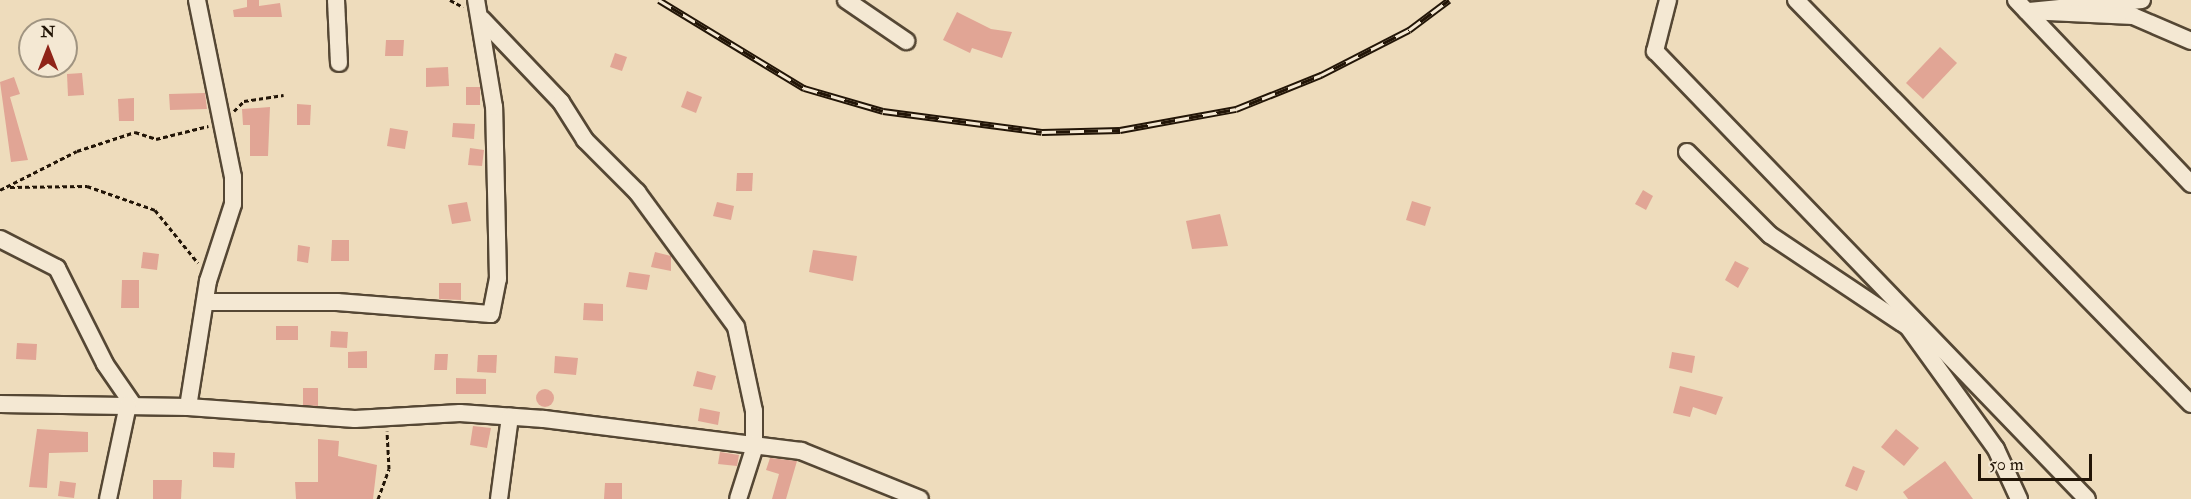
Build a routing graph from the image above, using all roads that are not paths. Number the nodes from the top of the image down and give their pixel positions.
1 (197, 0) edge
2 (336, 0) edge
3 (476, 0) edge
4 (846, 0) edge
5 (1668, 0) edge
6 (1796, 0) edge
7 (2142, 0) edge
8 (2021, 6) edge
9 (482, 19) junction
10 (906, 41) dead end
11 (2191, 41) edge
12 (339, 63) dead end
13 (1687, 152) dead end
14 (2191, 184) edge
15 (0, 239) edge
16 (205, 302) junction
17 (0, 404) edge
18 (2191, 404) edge
19 (131, 405) junction
20 (188, 407) junction
21 (510, 417) junction
22 (754, 449) junction
23 (108, 499) edge
24 (499, 499) edge
25 (738, 499) edge
26 (920, 499) edge
27 (2019, 499) edge
28 (2087, 499) edge

1 - 16 street
2 - 12 street
3 - 9 street
4 - 10 street
5 - 28 street
6 - 18 street
7 - 8 street
8 - 11 street
8 - 14 street
9 - 16 street
9 - 22 street
13 - 27 street
15 - 19 street
16 - 20 street
17 - 19 street
19 - 20 street
19 - 23 street
20 - 21 street
21 - 22 street
21 - 24 street
22 - 25 street
22 - 26 street

